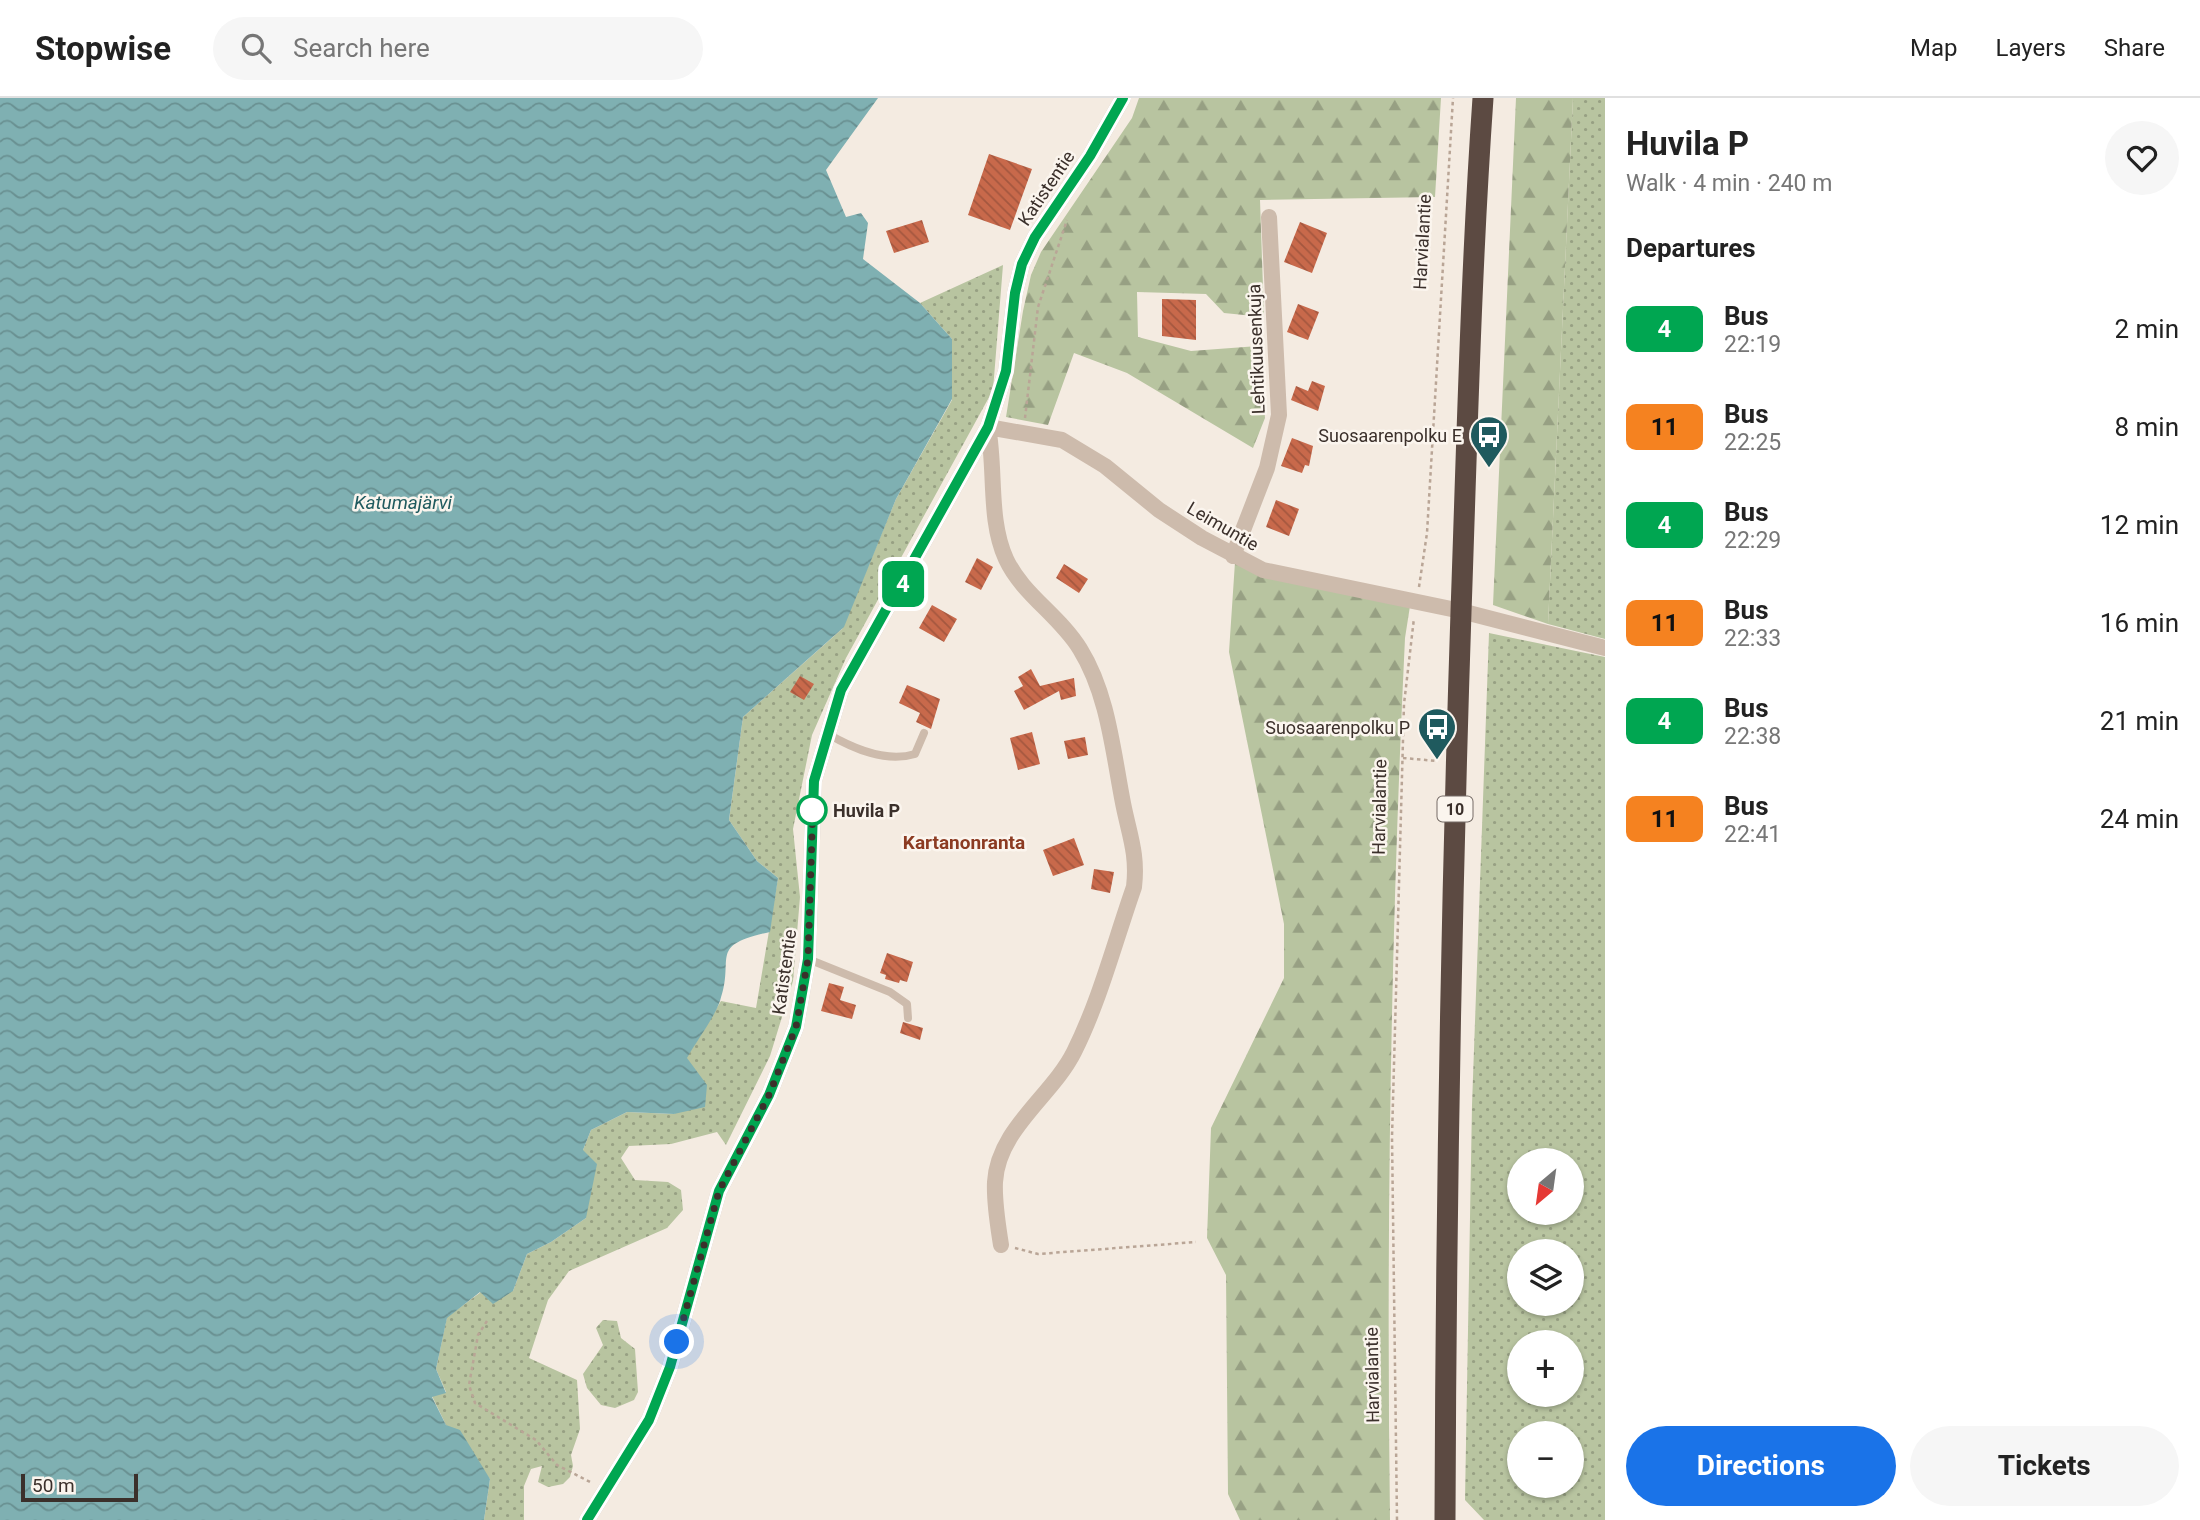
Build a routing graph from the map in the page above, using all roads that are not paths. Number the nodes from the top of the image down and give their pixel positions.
1 (1123, 98) edge
2 (1483, 98) edge
3 (1269, 216) dead end
4 (988, 427) junction
5 (1233, 556) junction
6 (1461, 611) junction
7 (1605, 648) edge
8 (924, 733) dead end
9 (828, 734) junction
10 (808, 959) junction
11 (908, 1018) dead end
12 (1001, 1245) road end
13 (587, 1520) edge
14 (1445, 1520) edge

1 - 4 street, Katistentie
2 - 6 highway, 10
3 - 5 street, Lehtikuusenkuja
4 - 5 street, Leimuntie
4 - 9 street, Katistentie
4 - 12 street, Katistentie
5 - 6 street, Leimuntie
6 - 7 street, Leimuntie
6 - 14 highway, 10
8 - 9 lane
9 - 10 street, Katistentie
10 - 11 lane
10 - 13 street, Katistentie

